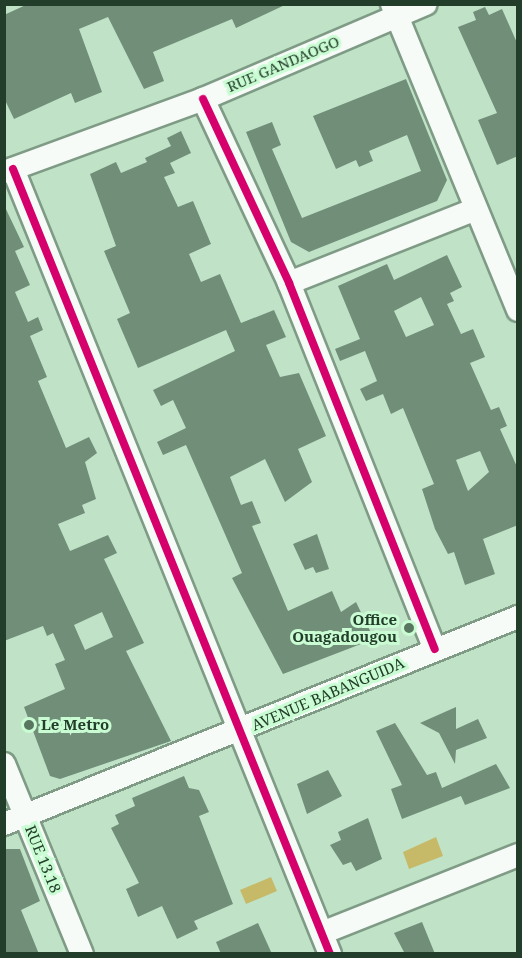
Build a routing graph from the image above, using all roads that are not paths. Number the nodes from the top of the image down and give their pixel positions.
1 (426, 4) edge
2 (394, 10) edge
3 (203, 99) junction
4 (9, 171) edge
5 (476, 209) junction
6 (289, 284) junction
7 (518, 310) edge
8 (518, 616) edge
9 (435, 650) junction
10 (237, 732) junction
11 (4, 765) edge
12 (15, 820) edge
13 (518, 855) edge
14 (326, 943) edge
15 (82, 954) edge

1 - 2 street, RUE GANDAOGO
2 - 3 street, RUE GANDAOGO
2 - 5 street
3 - 4 street, RUE GANDAOGO
3 - 6 street
4 - 10 street
5 - 6 street
5 - 7 street
6 - 9 street
8 - 9 street, AVENUE BABANGUIDA
9 - 10 street, AVENUE BABANGUIDA
10 - 12 street, AVENUE BABANGUIDA
10 - 14 street
11 - 12 street, RUE 13.18
12 - 15 street, RUE 13.18
13 - 14 street

